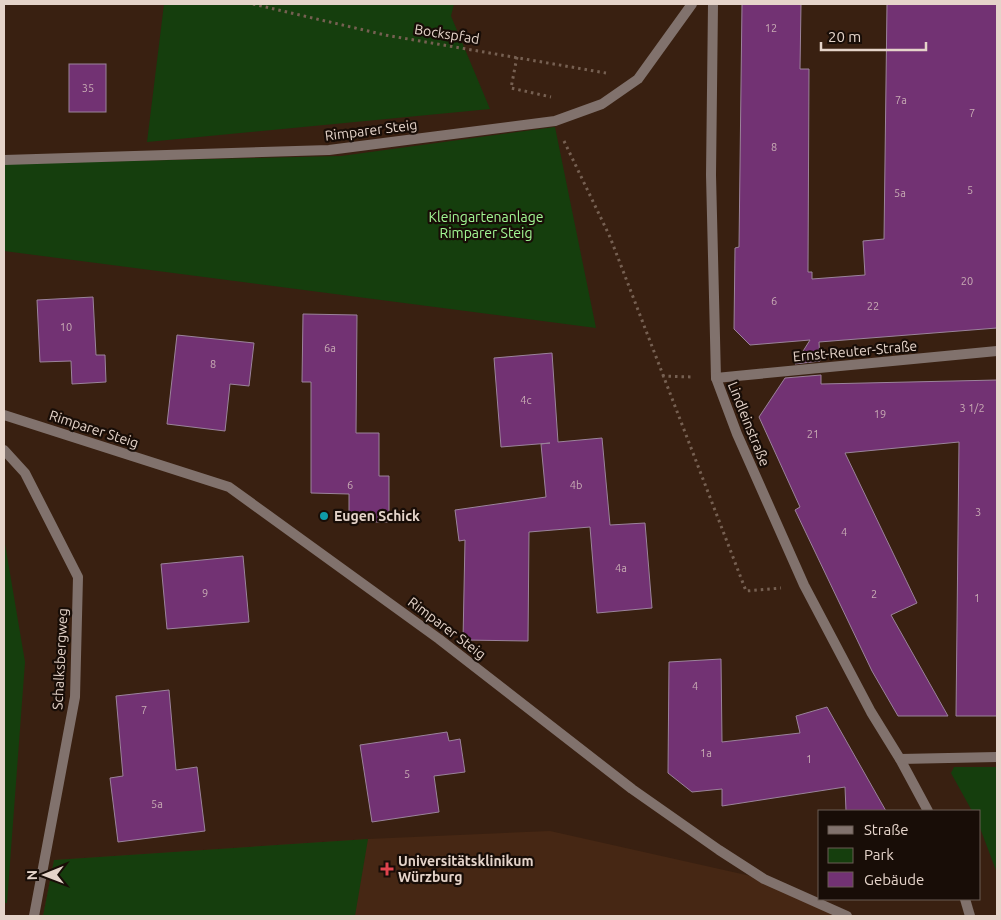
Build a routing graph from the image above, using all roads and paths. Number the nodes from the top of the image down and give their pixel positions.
1 (253, 4) edge
2 (692, 4) edge
3 (713, 4) edge
4 (517, 57) junction
5 (638, 79) junction
6 (548, 96) dead end
7 (555, 121) junction
8 (4, 160) edge
9 (997, 351) edge
10 (662, 376) junction
11 (716, 378) junction
12 (4, 415) edge
13 (4, 450) edge
14 (804, 585) junction
15 (997, 757) edge
16 (900, 759) junction
17 (927, 810) edge
18 (965, 900) edge
19 (34, 916) edge
20 (847, 916) edge
21 (970, 916) edge

1 - 4 path, Bockspfad
2 - 5 street, Rimparer Steig
3 - 11 street, Lindleinstraße
4 - 5 path, Bockspfad
4 - 6 path
5 - 7 street, Rimparer Steig
7 - 8 street, Rimparer Steig
7 - 10 path
9 - 11 street, Ernst-Reuter-Straße
10 - 11 path
10 - 14 path
11 - 14 street, Lindleinstraße
12 - 20 street, Rimparer Steig
13 - 19 street, Schalksbergweg
14 - 16 street, Lindleinstraße
15 - 16 street
16 - 17 street, Lindleinstraße
18 - 21 street

